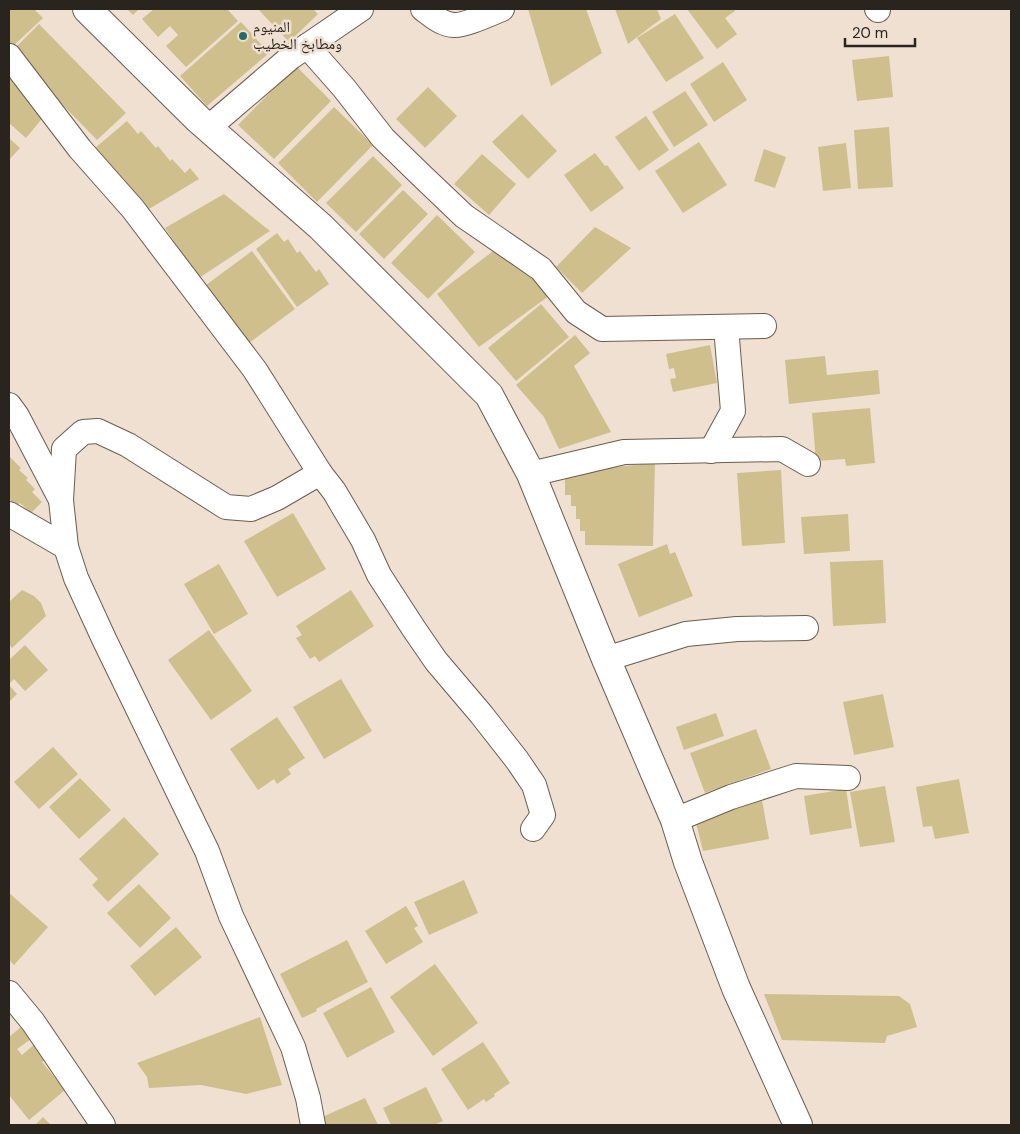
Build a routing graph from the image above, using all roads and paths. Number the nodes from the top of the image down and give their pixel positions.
1 (87, 9) edge
2 (361, 9) edge
3 (422, 9) edge
4 (502, 9) edge
5 (308, 46) junction
6 (9, 56) edge
7 (208, 128) junction
8 (764, 326) dead end
9 (726, 327) junction
10 (9, 405) edge
11 (710, 451) junction
12 (808, 464) dead end
13 (320, 473) junction
14 (531, 474) junction
15 (61, 500) junction
16 (9, 514) edge
17 (66, 548) junction
18 (806, 628) dead end
19 (606, 659) junction
20 (848, 778) dead end
21 (675, 820) junction
22 (534, 829) dead end
23 (9, 993) edge
24 (103, 1125) edge
25 (313, 1125) edge
26 (798, 1125) edge

1 - 7 main road
2 - 5 street
3 - 4 street
5 - 7 street
5 - 9 street
6 - 13 street
7 - 14 main road
8 - 9 street
9 - 11 street
10 - 15 street
11 - 12 street
11 - 14 street
13 - 15 street
13 - 22 street
14 - 19 main road
15 - 17 street
16 - 17 street
17 - 25 street
18 - 19 street
19 - 21 main road
20 - 21 street
21 - 26 main road
23 - 24 street

